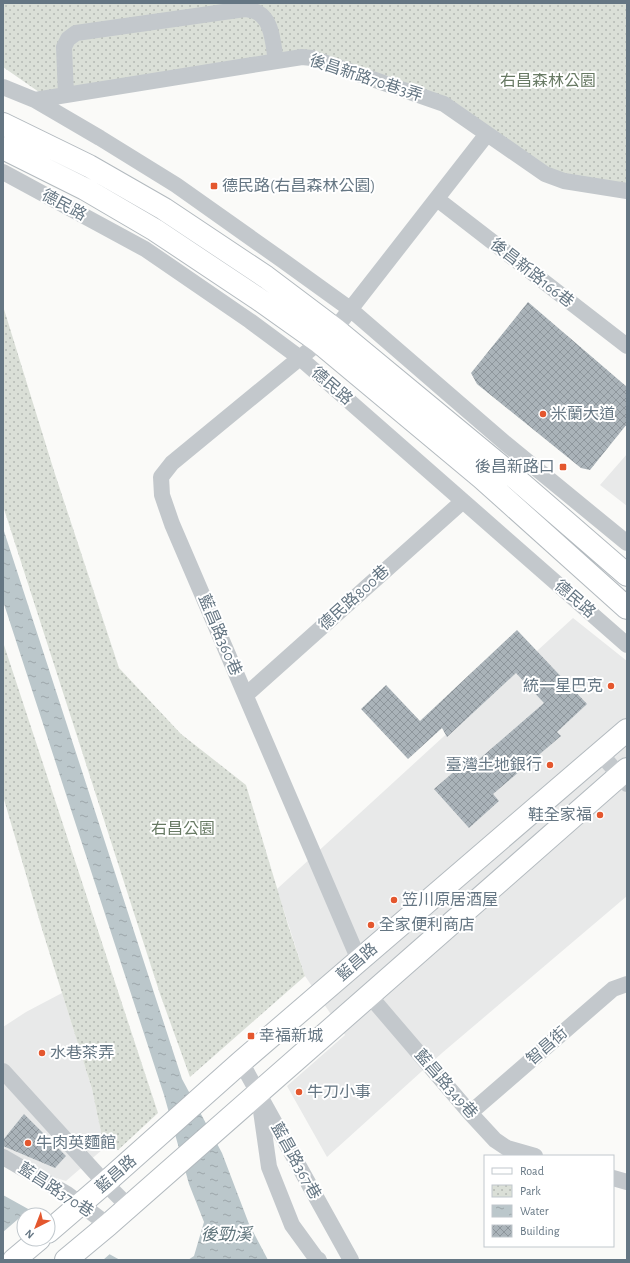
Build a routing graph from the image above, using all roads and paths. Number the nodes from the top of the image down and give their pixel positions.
1 (276, 61) junction
2 (3, 87) edge
3 (66, 95) junction
4 (35, 100) junction
5 (3, 124) edge
6 (487, 134) junction
7 (3, 148) edge
8 (3, 172) edge
9 (627, 191) edge
10 (437, 199) junction
11 (350, 309) junction
12 (327, 335) junction
13 (627, 346) edge
14 (300, 358) junction
15 (463, 501) junction
16 (627, 543) edge
17 (627, 575) edge
18 (627, 608) edge
19 (627, 645) edge
20 (246, 695) junction
21 (627, 730) edge
22 (600, 752) junction
23 (624, 776) edge
24 (359, 960) junction
25 (627, 984) edge
26 (369, 995) junction
27 (241, 1062) junction
28 (3, 1071) edge
29 (258, 1093) junction
30 (470, 1112) junction
31 (532, 1155) edge
32 (3, 1156) edge
33 (614, 1178) edge
34 (627, 1182) edge
35 (106, 1183) junction
36 (129, 1207) junction
37 (74, 1210) junction
38 (56, 1225) edge
39 (101, 1231) junction
40 (29, 1247) edge
41 (14, 1260) edge
42 (66, 1260) edge
43 (319, 1260) edge
44 (351, 1260) edge

1 - 3 street, 後昌新路70巷3弄
1 - 3 street
1 - 6 street, 後昌新路70巷3弄
2 - 4 street
3 - 4 street, 後昌新路70巷3弄
4 - 11 street
5 - 12 street, 德民路
6 - 9 street, 後昌新路70巷3弄
6 - 10 street, 藍昌路360巷
7 - 12 street, 德民路
8 - 14 street, 德民路
10 - 11 street, 藍昌路360巷
10 - 13 street, 後昌新路166巷
11 - 12 street, 藍昌路360巷
11 - 16 street
12 - 14 street, 藍昌路360巷
12 - 17 street, 德民路
12 - 18 street, 德民路
14 - 15 street, 德民路
14 - 20 street, 藍昌路360巷
15 - 19 street, 德民路
15 - 20 street, 德民路800巷
20 - 24 street, 藍昌路360巷
21 - 22 street, 藍昌路
22 - 23 street
22 - 24 street, 藍昌路
23 - 26 street, 藍昌路
24 - 26 street
24 - 27 street, 藍昌路
25 - 30 street, 智昌街
26 - 29 street, 藍昌路
26 - 30 street, 藍昌路349巷
27 - 29 street, 藍昌路367巷
27 - 35 street, 藍昌路
28 - 35 street
29 - 36 street, 藍昌路
29 - 43 street
29 - 44 street, 藍昌路367巷
30 - 31 street, 藍昌路349巷
32 - 37 street, 藍昌路370巷
33 - 34 street
35 - 36 street
35 - 37 street, 藍昌路
36 - 39 street, 藍昌路
37 - 38 street, 藍昌路
37 - 39 street, 藍昌路370巷
39 - 42 street, 藍昌路
40 - 41 street

